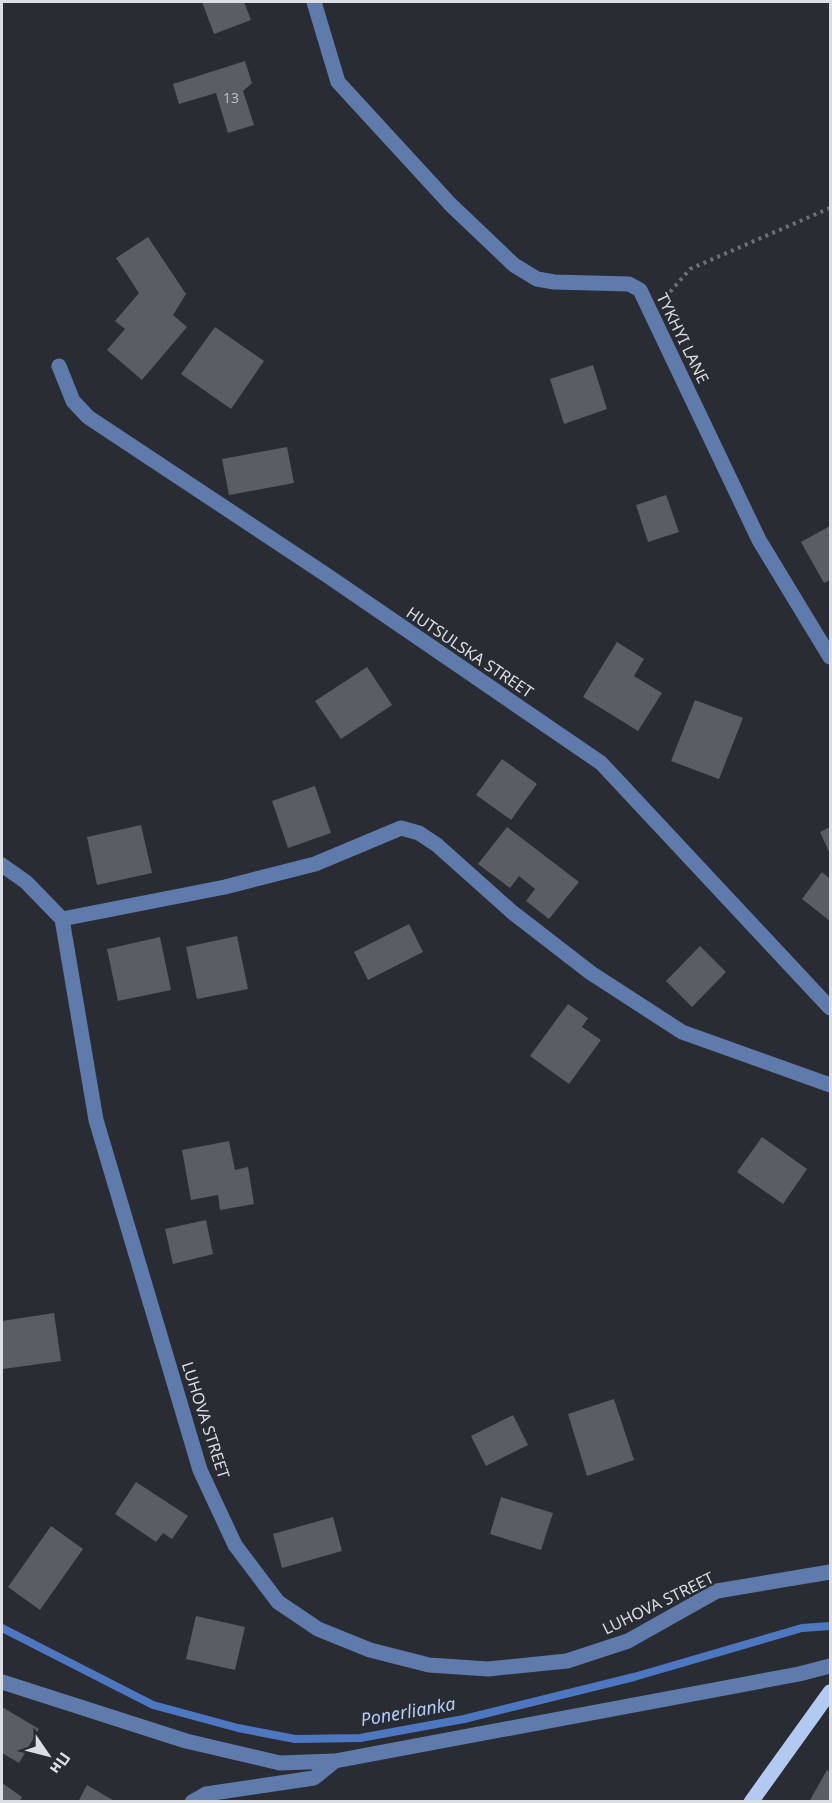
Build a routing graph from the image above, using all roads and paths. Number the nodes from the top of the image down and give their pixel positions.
1 (314, 2) edge
2 (831, 208) edge
3 (659, 328) junction
4 (59, 366) dead end
5 (831, 657) edge
6 (2, 865) edge
7 (62, 920) junction
8 (831, 1008) edge
9 (831, 1085) edge
10 (831, 1572) edge
11 (831, 1666) edge
12 (2, 1683) edge
13 (831, 1692) edge
14 (334, 1761) junction
15 (192, 1802) edge
16 (750, 1802) edge

1 - 3 street, TYKHYI LANE
2 - 3 path
3 - 5 street, TYKHYI LANE
4 - 8 street, HUTSULSKA STREET
6 - 7 street
7 - 9 street
7 - 10 street, LUHOVA STREET
11 - 14 street
12 - 14 street
13 - 16 main road
14 - 15 street

